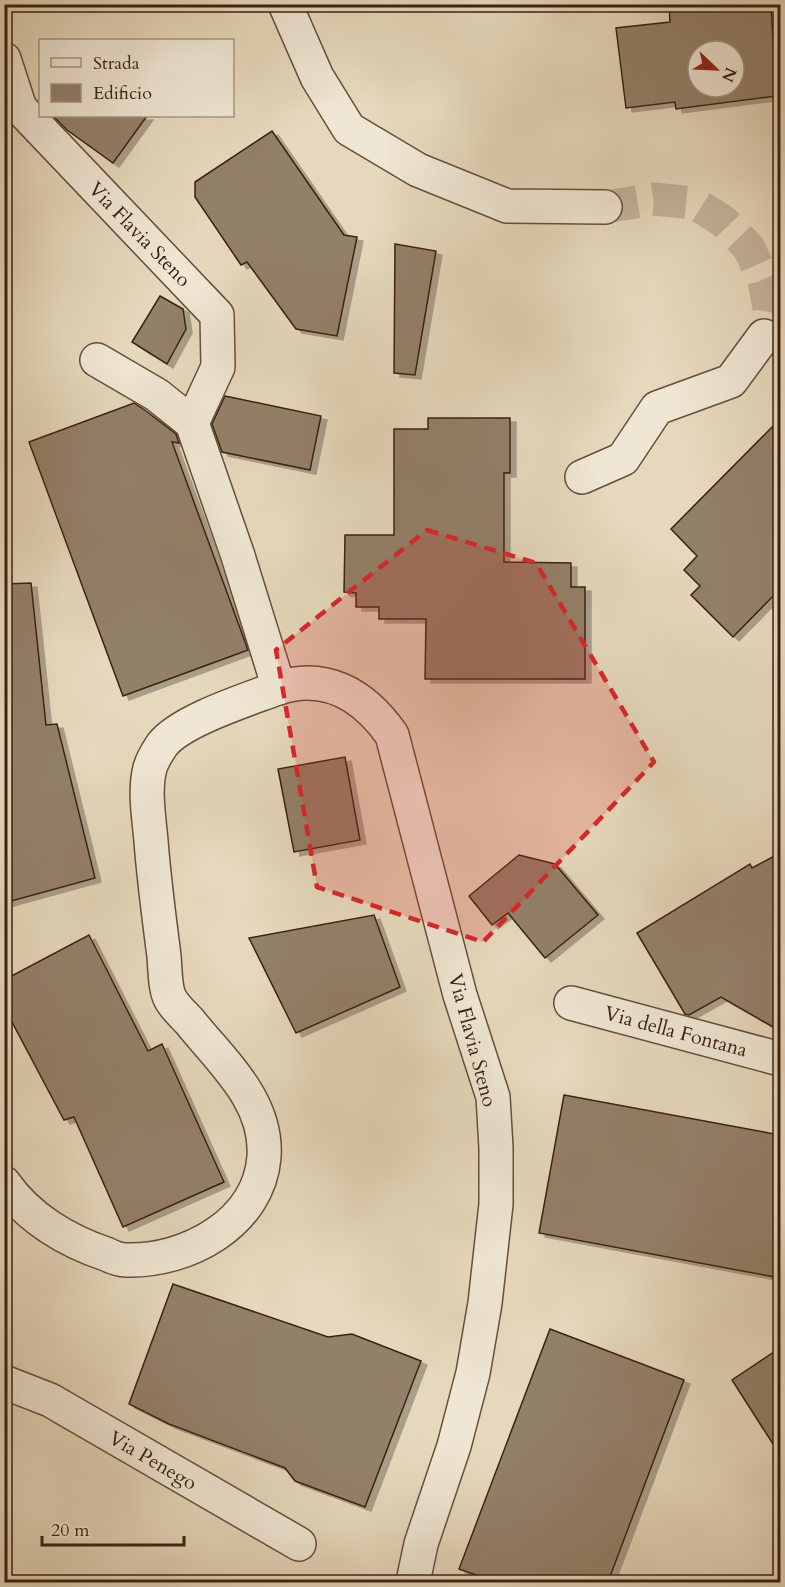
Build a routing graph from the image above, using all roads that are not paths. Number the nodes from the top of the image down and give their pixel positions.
1 (285, 4) edge
2 (4, 59) edge
3 (605, 207) tunnel mouth
4 (764, 336) tunnel mouth
5 (97, 360) dead end
6 (192, 423) junction
7 (582, 477) dead end
8 (279, 688) junction
9 (571, 1003) dead end
10 (780, 1059) edge
11 (4, 1183) edge
12 (4, 1382) edge
13 (299, 1544) dead end
14 (413, 1582) edge

1 - 3 street
2 - 6 street, Via Flavia Steno
4 - 7 street
5 - 6 street
6 - 8 street
8 - 11 street, Via Flavia Steno
8 - 14 street, Via Flavia Steno
9 - 10 street, Via della Fontana
12 - 13 street, Via Penego

